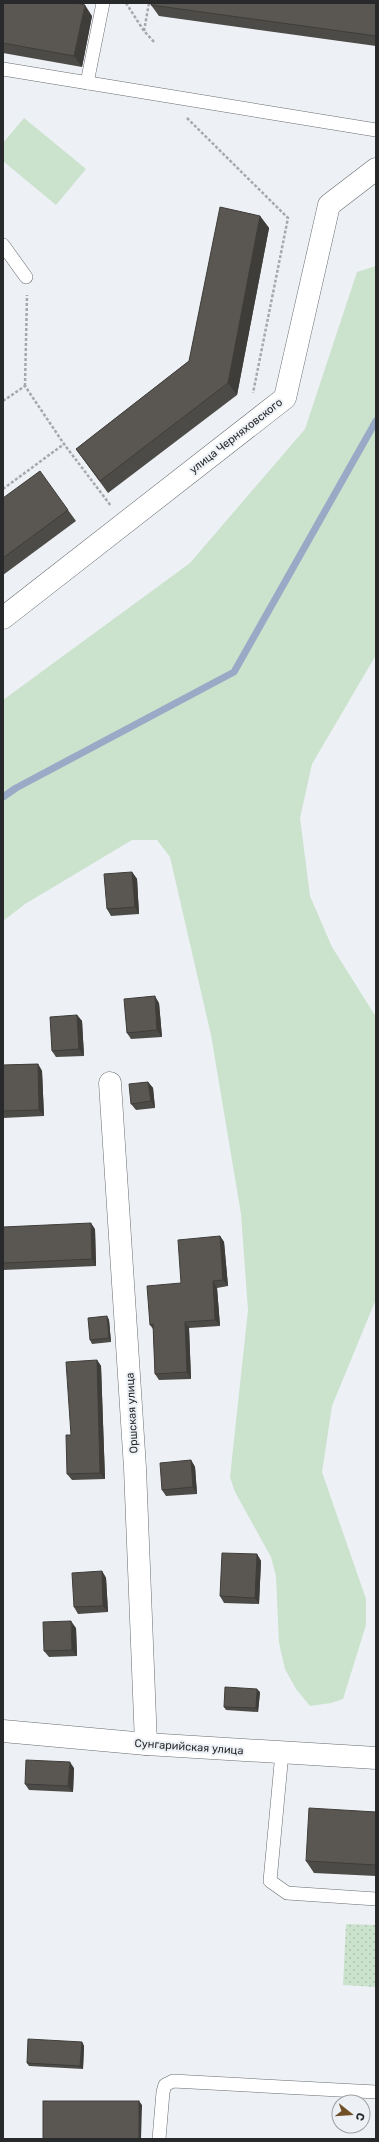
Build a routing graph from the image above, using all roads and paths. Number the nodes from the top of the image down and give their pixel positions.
1 (103, 3) edge
2 (126, 3) edge
3 (149, 3) edge
4 (144, 31) junction
5 (155, 43) dead end
6 (3, 69) edge
7 (87, 82) junction
8 (163, 95) junction
9 (376, 130) edge
10 (376, 169) edge
11 (3, 245) edge
12 (26, 283) joint
13 (25, 386) junction
14 (252, 396) dead end
15 (3, 401) edge
16 (64, 444) junction
17 (3, 489) edge
18 (113, 509) dead end
19 (3, 618) edge
20 (110, 1083) dead end
21 (3, 1731) edge
22 (146, 1744) junction
23 (282, 1753) junction
24 (376, 1758) edge
25 (376, 1899) edge
26 (376, 2092) edge
27 (159, 2139) edge

1 - 7 lane
2 - 4 path
3 - 4 path
4 - 5 path
6 - 7 lane
7 - 8 lane
8 - 9 lane
8 - 14 path
10 - 19 street, улица Черняховского
11 - 12 lane
12 - 13 path
13 - 15 path
13 - 16 path
16 - 17 path
16 - 18 path
20 - 22 street, Оршская улица
21 - 22 street, Сунгарийская улица
22 - 23 street, Сунгарийская улица
23 - 24 street, Сунгарийская улица
23 - 25 lane
26 - 27 lane

